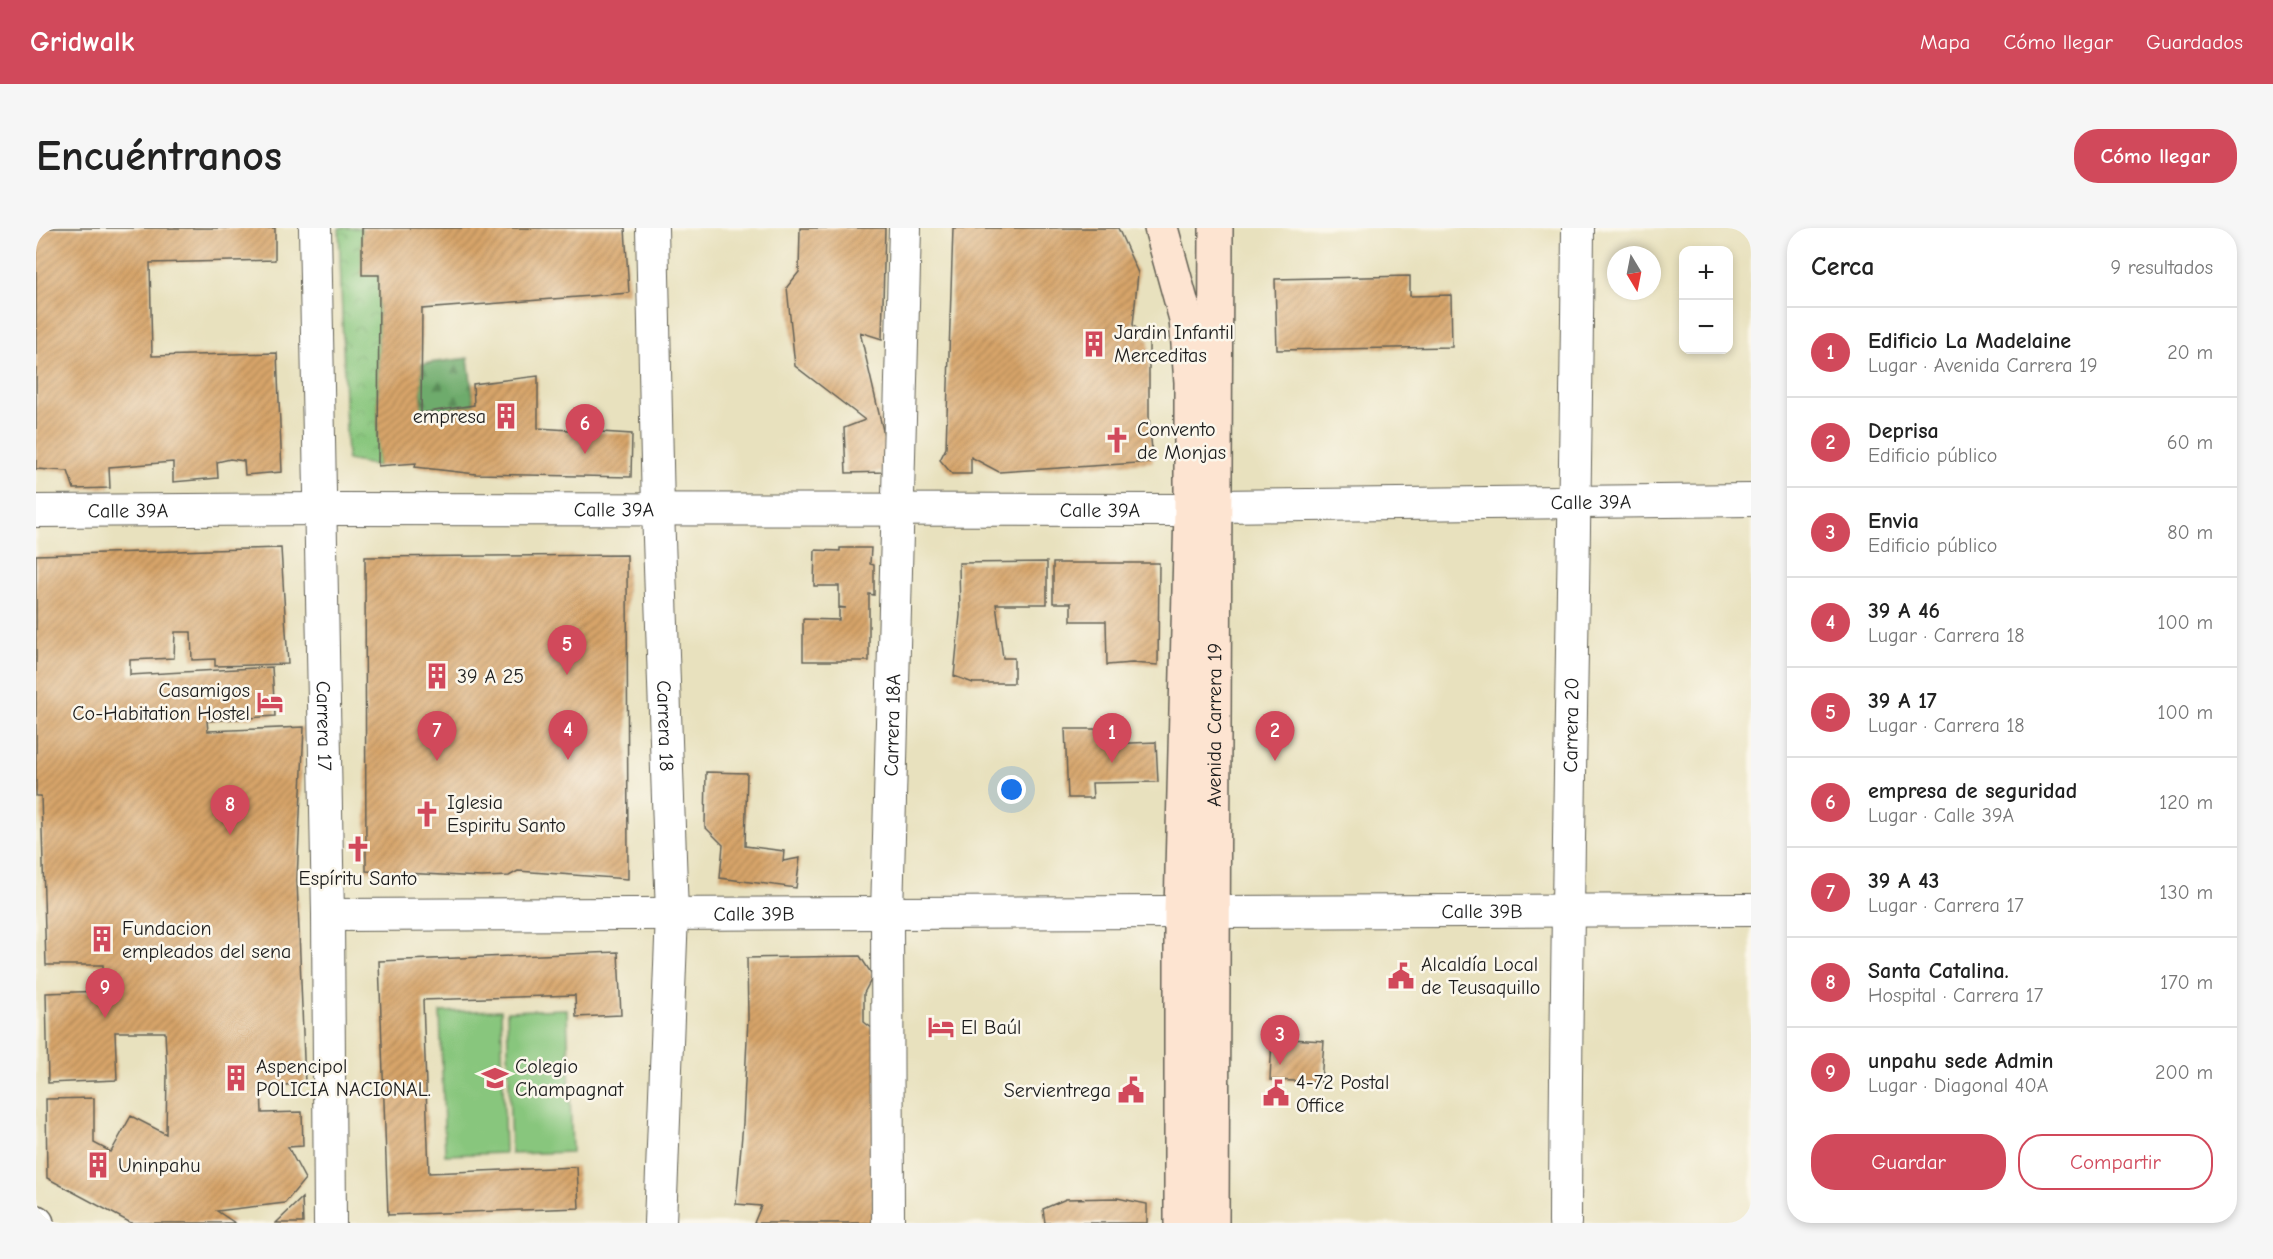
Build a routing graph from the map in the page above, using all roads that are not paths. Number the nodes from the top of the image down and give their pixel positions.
1 (315, 228) edge
2 (652, 228) edge
3 (905, 228) edge
4 (1161, 228) edge
5 (1196, 228) edge
6 (1216, 228) edge
7 (1578, 228) edge
8 (1217, 305) junction
9 (1751, 500) edge
10 (1576, 503) junction
11 (900, 508) junction
12 (1204, 508) junction
13 (320, 509) junction
14 (657, 510) junction
15 (36, 511) edge
16 (1751, 910) edge
17 (1566, 911) junction
18 (1197, 912) junction
19 (887, 913) junction
20 (672, 914) junction
21 (328, 915) junction
22 (330, 1223) edge
23 (660, 1223) edge
24 (888, 1223) edge
25 (1180, 1223) edge
26 (1212, 1223) edge
27 (1565, 1223) edge

1 - 13 street, Carrera 17
2 - 14 street, Carrera 18
3 - 11 street, Carrera 18A
4 - 12 main road, Avenida Carrera 19
5 - 8 main road
6 - 8 main road, Avenida Carrera 19
7 - 10 street, Carrera 20
8 - 12 main road, Avenida Carrera 19
9 - 10 street, Calle 39A
10 - 12 street, Calle 39A
10 - 17 street, Carrera 20
11 - 12 street, Calle 39A
11 - 14 street, Calle 39A
11 - 19 street, Carrera 18A
12 - 18 main road, Avenida Carrera 19
13 - 14 street, Calle 39A
13 - 15 street, Calle 39A
13 - 21 street, Carrera 17
14 - 20 street, Carrera 18
16 - 17 street, Calle 39B
17 - 18 street, Calle 39B
17 - 27 street, Carrera 20
18 - 19 street, Calle 39B
18 - 25 main road, Avenida Carrera 19
18 - 26 main road, Avenida Carrera 19
19 - 20 street, Calle 39B
19 - 24 street, Carrera 18A
20 - 21 street, Calle 39B
20 - 23 street, Carrera 18
21 - 22 street, Carrera 17

